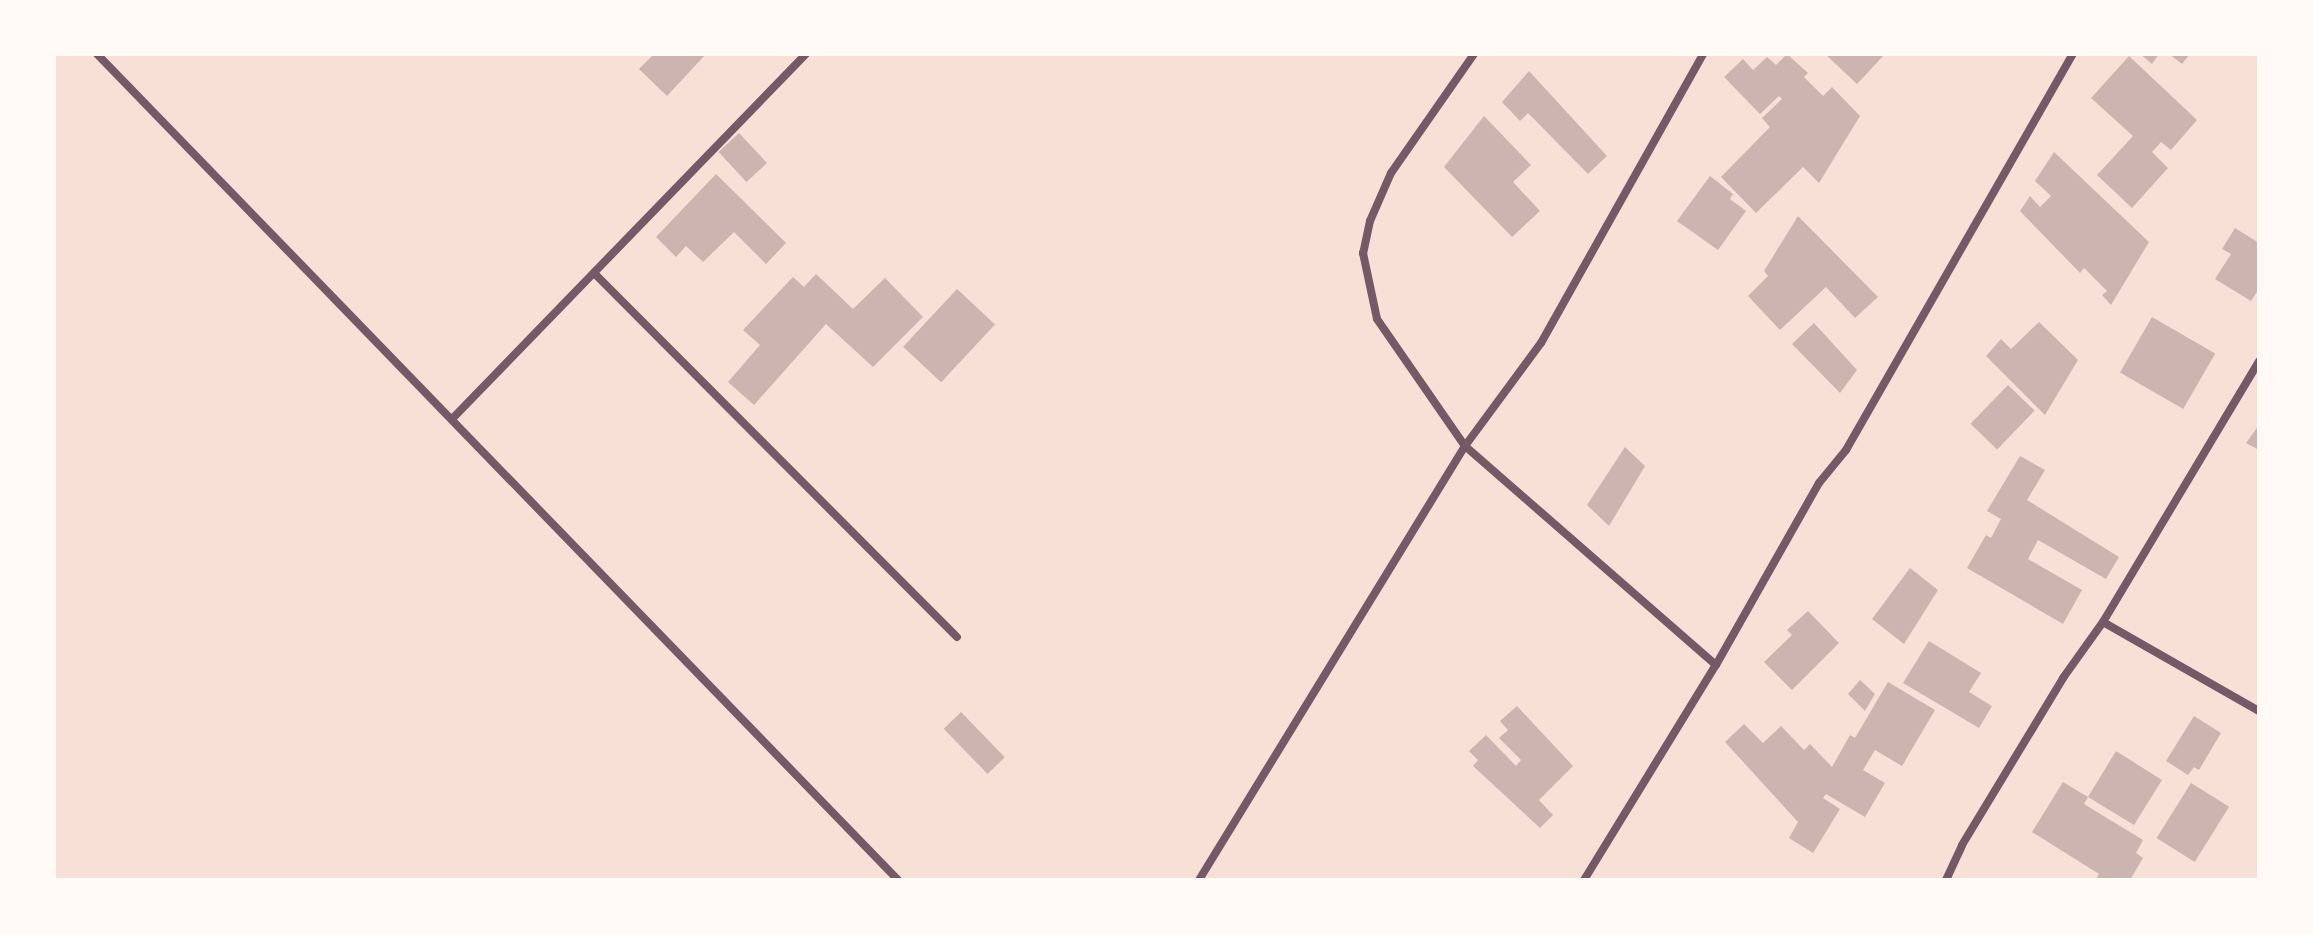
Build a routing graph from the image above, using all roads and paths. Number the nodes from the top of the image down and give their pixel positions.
1 (97, 54) edge
2 (806, 54) edge
3 (1474, 54) edge
4 (1703, 54) edge
5 (2073, 54) edge
6 (594, 273) junction
7 (2259, 361) edge
8 (452, 419) junction
9 (1465, 446) junction
10 (2103, 622) junction
11 (957, 637) dead end
12 (1716, 665) junction
13 (2259, 711) edge
14 (898, 880) edge
15 (1199, 880) edge
16 (1584, 880) edge
17 (1946, 880) edge

1 - 8 street
2 - 6 street
3 - 9 street
4 - 9 street
5 - 12 street
6 - 8 street
6 - 11 street
7 - 10 street
8 - 14 street
9 - 12 street
9 - 15 street
10 - 13 street
10 - 17 street
12 - 16 street

